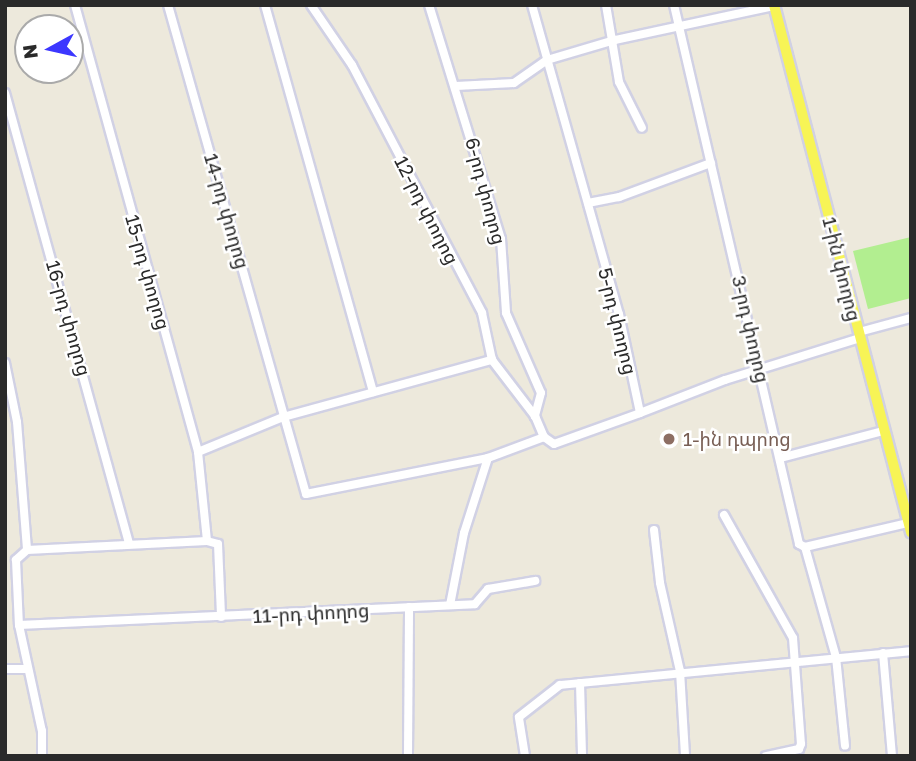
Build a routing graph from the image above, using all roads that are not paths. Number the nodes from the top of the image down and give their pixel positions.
1 (75, 5) edge
2 (168, 5) edge
3 (265, 5) edge
4 (311, 5) edge
5 (429, 5) edge
6 (532, 5) edge
7 (606, 5) edge
8 (674, 5) edge
9 (774, 6) edge
10 (679, 26) junction
11 (615, 40) junction
12 (547, 60) junction
13 (456, 86) junction
14 (5, 93) edge
15 (642, 128) dead end
16 (711, 163) junction
17 (588, 203) junction
18 (911, 318) edge
19 (859, 335) junction
20 (492, 360) junction
21 (5, 363) edge
22 (762, 369) junction
23 (373, 392) junction
24 (640, 413) junction
25 (535, 416) junction
26 (283, 417) junction
27 (883, 431) junction
28 (544, 437) junction
29 (198, 452) junction
30 (488, 458) junction
31 (780, 458) junction
32 (724, 515) dead end
33 (909, 528) edge
34 (654, 530) dead end
35 (207, 541) junction
36 (129, 544) junction
37 (806, 547) junction
38 (27, 550) junction
39 (535, 581) dead end
40 (450, 606) junction
41 (409, 607) junction
42 (221, 617) junction
43 (19, 625) junction
44 (911, 651) edge
45 (883, 653) junction
46 (836, 657) junction
47 (797, 660) junction
48 (5, 669) edge
49 (26, 669) junction
50 (680, 671) junction
51 (580, 683) junction
52 (845, 746) dead end
53 (42, 756) edge
54 (408, 756) edge
55 (525, 756) edge
56 (582, 756) edge
57 (685, 756) edge
58 (766, 756) edge
59 (892, 756) edge

1 - 29 street, 15-րդ փողոց
2 - 26 street, 14-րդ փողոց
3 - 23 street
4 - 20 street, 12-րդ փողոց
5 - 13 street, 6-րդ փողոց
6 - 12 street, 5-րդ փողոց
7 - 11 street
8 - 10 street, 3-րդ փողոց
9 - 10 street
9 - 19 main road, 1-ին փողոց
10 - 11 street
10 - 16 street, 3-րդ փողոց
11 - 12 street
11 - 15 street
12 - 13 street
12 - 17 street, 5-րդ փողոց
13 - 25 street, 6-րդ փողոց
14 - 36 street, 16-րդ փողոց
16 - 17 street
16 - 22 street, 3-րդ փողոց
17 - 24 street, 5-րդ փողոց
18 - 19 street
19 - 22 street
19 - 27 main road, 1-ին փողոց
20 - 23 street
20 - 25 street, 12-րդ փողոց
21 - 38 street
22 - 24 street
22 - 31 street, 3-րդ փողոց
23 - 26 street
24 - 28 street
25 - 28 street
26 - 29 street
26 - 30 street, 14-րդ փողոց
27 - 31 street
27 - 33 main road, 1-ին փողոց
28 - 30 street
29 - 35 street, 15-րդ փողոց
30 - 40 street
31 - 37 street, 3-րդ փողոց
32 - 47 street
33 - 37 street
34 - 50 street
35 - 36 street
35 - 42 street, 15-րդ փողոց
36 - 38 street
37 - 46 street
38 - 43 street
39 - 40 street, 11-րդ փողոց
40 - 41 street, 11-րդ փողոց
41 - 42 street, 11-րդ փողոց
41 - 54 street
42 - 43 street, 11-րդ փողոց
43 - 49 street
44 - 45 street
45 - 46 street
45 - 59 street
46 - 47 street
46 - 52 street
47 - 50 street
47 - 58 street
48 - 49 street
49 - 53 street
50 - 51 street
50 - 57 street
51 - 55 street
51 - 56 street

